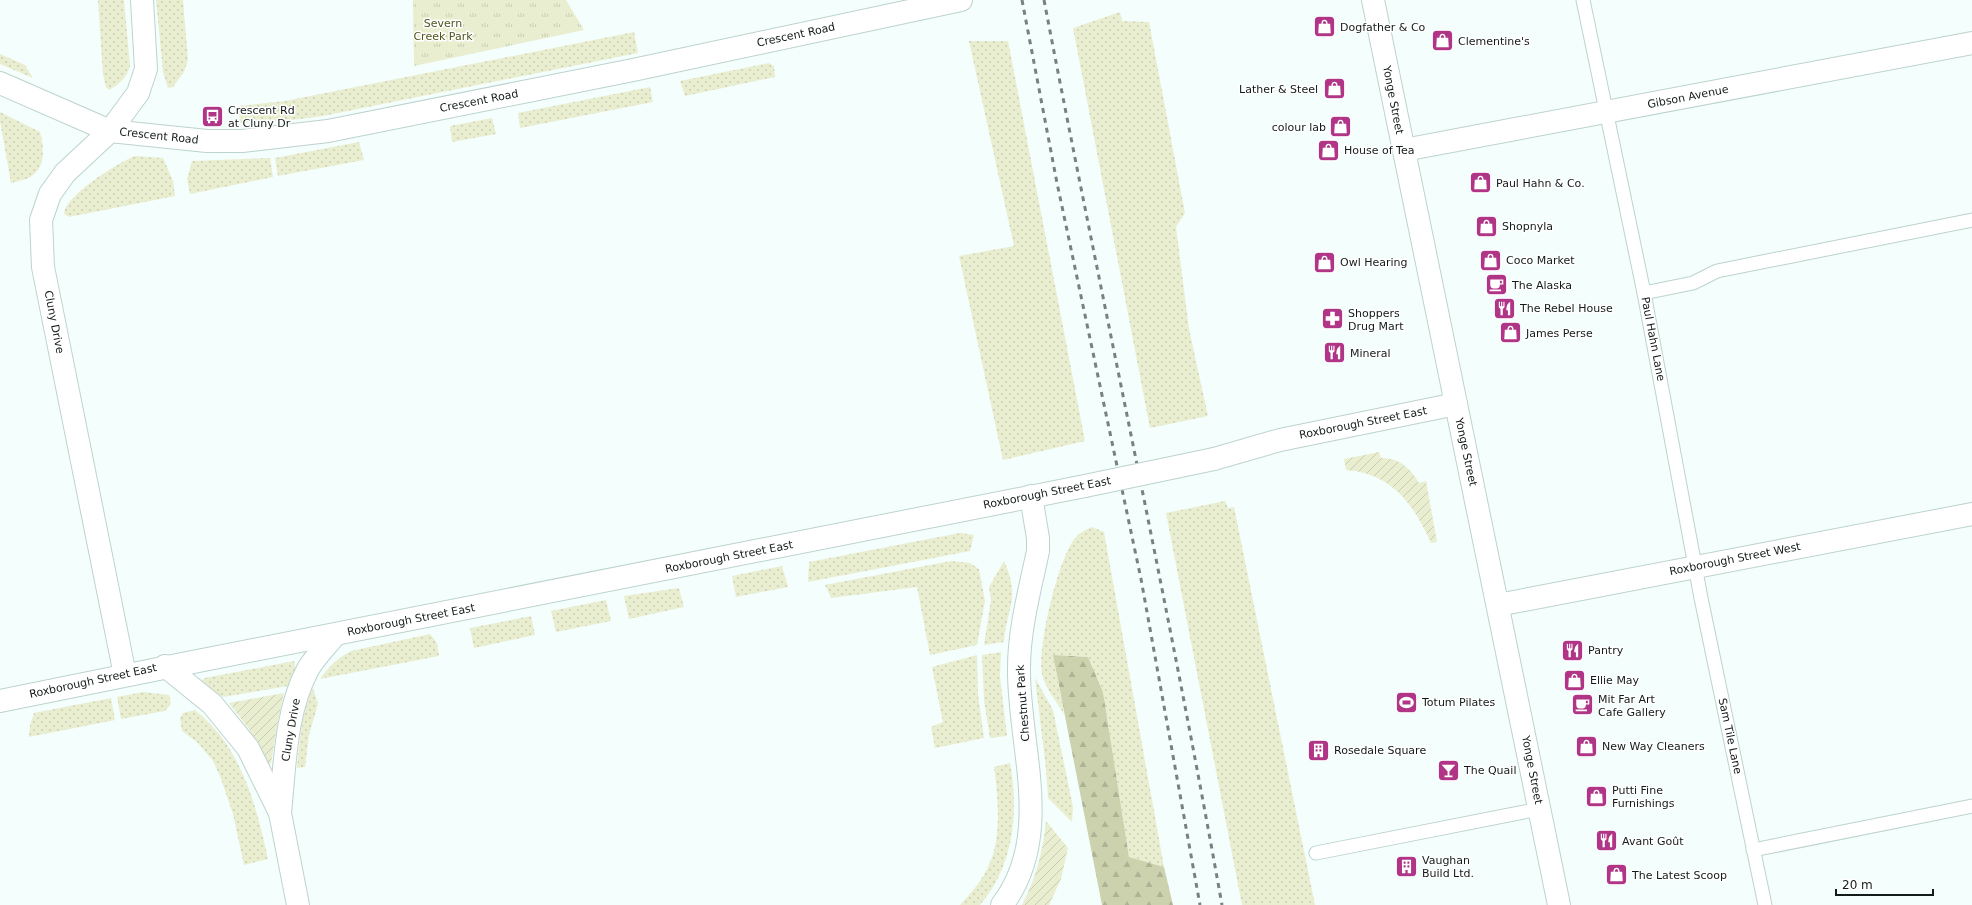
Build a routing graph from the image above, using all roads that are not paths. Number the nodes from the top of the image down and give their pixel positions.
1 (142, 0) edge
2 (961, 0) edge
3 (1373, 0) edge
4 (1583, 0) edge
5 (1972, 43) edge
6 (0, 83) edge
7 (1606, 112) junction
8 (110, 130) junction
9 (1404, 150) junction
10 (1972, 220) edge
11 (1644, 293) junction
12 (1456, 404) junction
13 (1031, 496) junction
14 (1972, 514) edge
15 (1695, 567) junction
16 (1498, 605) junction
17 (335, 635) junction
18 (165, 666) junction
19 (125, 675) junction
20 (0, 701) edge
21 (1972, 806) edge
22 (1540, 809) junction
23 (280, 813) junction
24 (1753, 850) junction
25 (1316, 853) dead end
26 (298, 905) edge
27 (1002, 905) edge
28 (1559, 905) edge
29 (1765, 905) edge

1 - 8 street, Cluny Drive
2 - 8 street, Crescent Road
3 - 9 street, Yonge Street
4 - 7 lane, Paul Hahn Lane
5 - 7 street, Gibson Avenue
6 - 8 street, Crescent Road
7 - 9 street, Gibson Avenue
7 - 11 lane, Paul Hahn Lane
8 - 19 street, Cluny Drive
9 - 12 street, Yonge Street
10 - 11 lane
11 - 15 lane, Paul Hahn Lane
12 - 13 street, Roxborough Street East, bridge
12 - 16 street, Yonge Street
13 - 17 street, Roxborough Street East
13 - 27 street, Chestnut Park
14 - 15 street, Roxborough Street West
15 - 16 street, Roxborough Street West
15 - 24 lane, Sam Tile Lane
16 - 22 street, Yonge Street
17 - 18 street, Roxborough Street East
17 - 23 street, Cluny Drive
18 - 19 street, Roxborough Street East
18 - 23 street, Cluny Drive
19 - 20 street, Roxborough Street East
21 - 24 lane
22 - 25 lane
22 - 28 street, Yonge Street
23 - 26 street, Cluny Drive
24 - 29 lane, Sam Tile Lane

